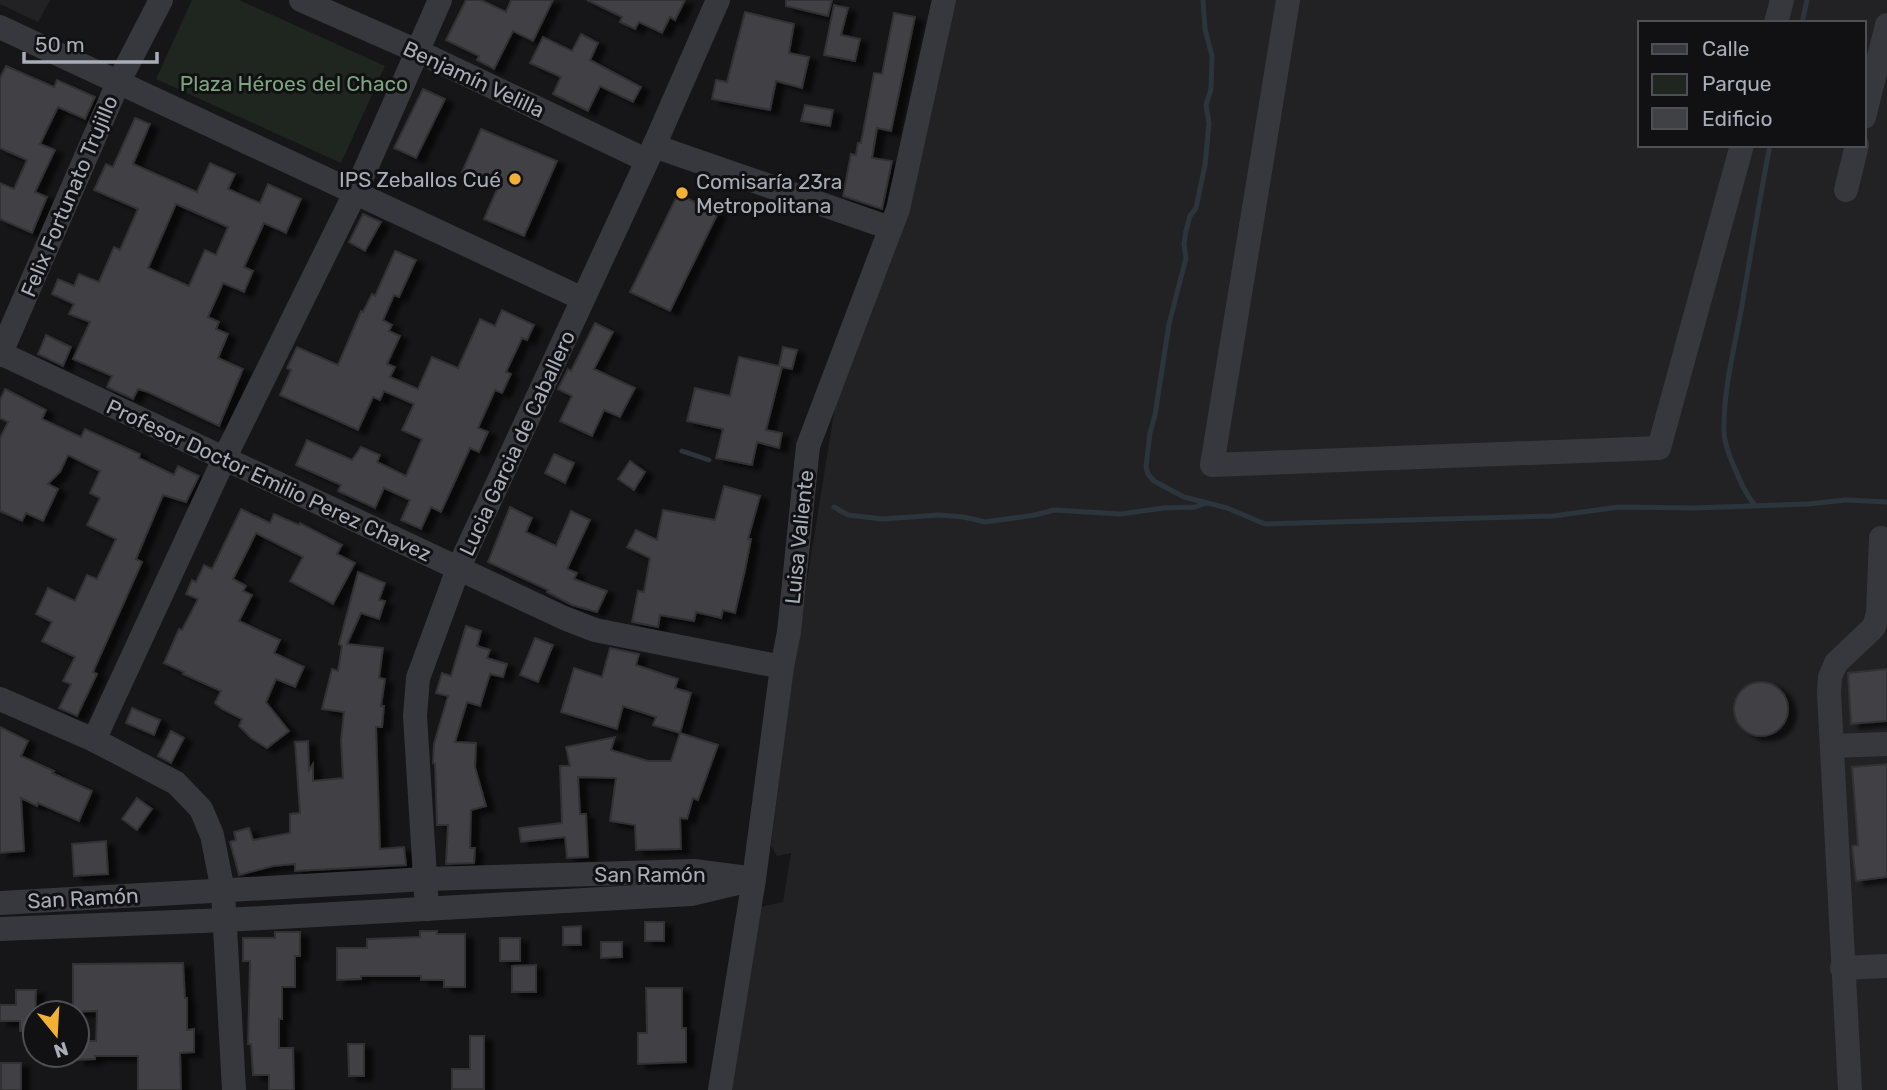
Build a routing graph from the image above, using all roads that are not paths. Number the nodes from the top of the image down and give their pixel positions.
1 (161, 0) edge
2 (300, 0) edge
3 (440, 0) edge
4 (718, 0) edge
5 (944, 0) edge
6 (1288, 0) edge
7 (1782, 0) edge
8 (1777, 21) edge
9 (1887, 25) edge
10 (0, 27) edge
11 (417, 51) junction
12 (118, 83) junction
13 (1866, 109) edge
14 (1741, 147) edge
15 (1857, 147) edge
16 (650, 153) junction
17 (1846, 190) dead end
18 (355, 193) junction
19 (890, 228) junction
20 (583, 299) junction
21 (0, 354) edge
22 (224, 459) junction
23 (1881, 538) dead end
24 (458, 569) junction
25 (1880, 626) edge
26 (782, 667) junction
27 (0, 699) edge
28 (94, 740) junction
29 (1887, 744) edge
30 (1832, 746) junction
31 (426, 879) junction
32 (754, 879) junction
33 (223, 891) junction
34 (0, 903) edge
35 (427, 909) junction
36 (226, 920) junction
37 (0, 929) edge
38 (1887, 966) edge
39 (1842, 968) junction
40 (234, 1090) edge
41 (720, 1090) edge
42 (1850, 1090) edge

1 - 12 street, Felix Fortunato Trujillo
2 - 11 street, Benjamín Velilla
3 - 11 street
4 - 16 street, Lucia Garcia de Caballero
5 - 19 street, Luisa Valiente
6 - 14 street
7 - 8 street
9 - 13 street
10 - 12 street
11 - 16 street, Benjamín Velilla
11 - 18 street
12 - 18 street
12 - 21 street, Felix Fortunato Trujillo
15 - 17 street
16 - 19 street, Benjamín Velilla
16 - 20 street, Lucia Garcia de Caballero
18 - 20 street
18 - 22 street
19 - 26 street, Luisa Valiente
20 - 24 street, Lucia Garcia de Caballero
21 - 22 street, Profesor Doctor Emilio Perez Chavez
22 - 24 street, Profesor Doctor Emilio Perez Chavez
22 - 28 street
23 - 25 street
24 - 26 street, Profesor Doctor Emilio Perez Chavez
24 - 31 street, Lucia Garcia de Caballero
25 - 30 street
26 - 32 street, Luisa Valiente
27 - 28 street
28 - 33 street
29 - 30 street
30 - 39 street
31 - 32 street, San Ramón
31 - 33 street, San Ramón
31 - 35 street, Lucia Garcia de Caballero
32 - 35 street, San Ramón
32 - 41 street, Luisa Valiente
33 - 34 street, San Ramón
33 - 36 street
35 - 36 street, San Ramón
36 - 37 street, San Ramón
36 - 40 street
38 - 39 street
39 - 42 street

